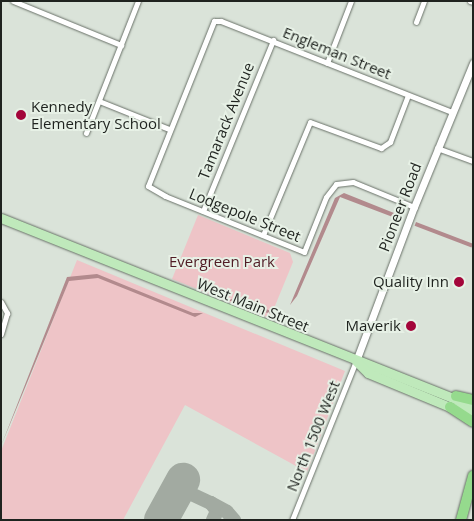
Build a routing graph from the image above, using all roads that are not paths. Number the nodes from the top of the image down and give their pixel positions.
1 (13, 1) edge
2 (138, 1) edge
3 (351, 1) edge
4 (424, 1) edge
5 (416, 22) dead end
6 (272, 40) junction
7 (121, 45) junction
8 (327, 63) junction
9 (473, 63) edge
10 (408, 95) junction
11 (99, 102) junction
12 (452, 112) junction
13 (169, 129) junction
14 (86, 133) dead end
15 (437, 148) junction
16 (473, 161) edge
17 (148, 186) junction
18 (142, 189) dead end
19 (414, 207) junction
20 (203, 211) junction
21 (2, 220) edge
22 (262, 235) junction
23 (1, 302) edge
24 (1, 334) edge
25 (356, 362) junction
26 (456, 396) junction
27 (473, 400) edge
28 (473, 406) edge
29 (450, 407) junction
30 (473, 412) edge
31 (473, 422) edge
32 (473, 476) edge
33 (292, 520) edge
34 (461, 520) edge

1 - 7 street
2 - 7 street
3 - 8 street
4 - 5 street
6 - 8 street, Engleman Street
6 - 13 street, Engleman Street
6 - 20 street, Tamarack Avenue
7 - 11 street
8 - 10 street, Engleman Street
9 - 12 street, Pioneer Road
10 - 12 street, Engleman Street
10 - 22 street
11 - 13 street
11 - 14 street
12 - 15 street, Pioneer Road
13 - 17 street
15 - 16 street
15 - 19 street, Pioneer Road
17 - 18 street
17 - 20 street, Lodgepole Street
19 - 22 street, Lodgepole Street
19 - 25 street, Pioneer Road
20 - 22 street, Lodgepole Street
21 - 25 main road, West Main Street
23 - 24 street
25 - 26 main road, West Main Street
25 - 29 main road, West Main Street
25 - 33 street, North 1500 West
26 - 27 highway
26 - 28 main road, West Main Street
29 - 30 main road, West Main Street
29 - 31 highway
32 - 34 highway

